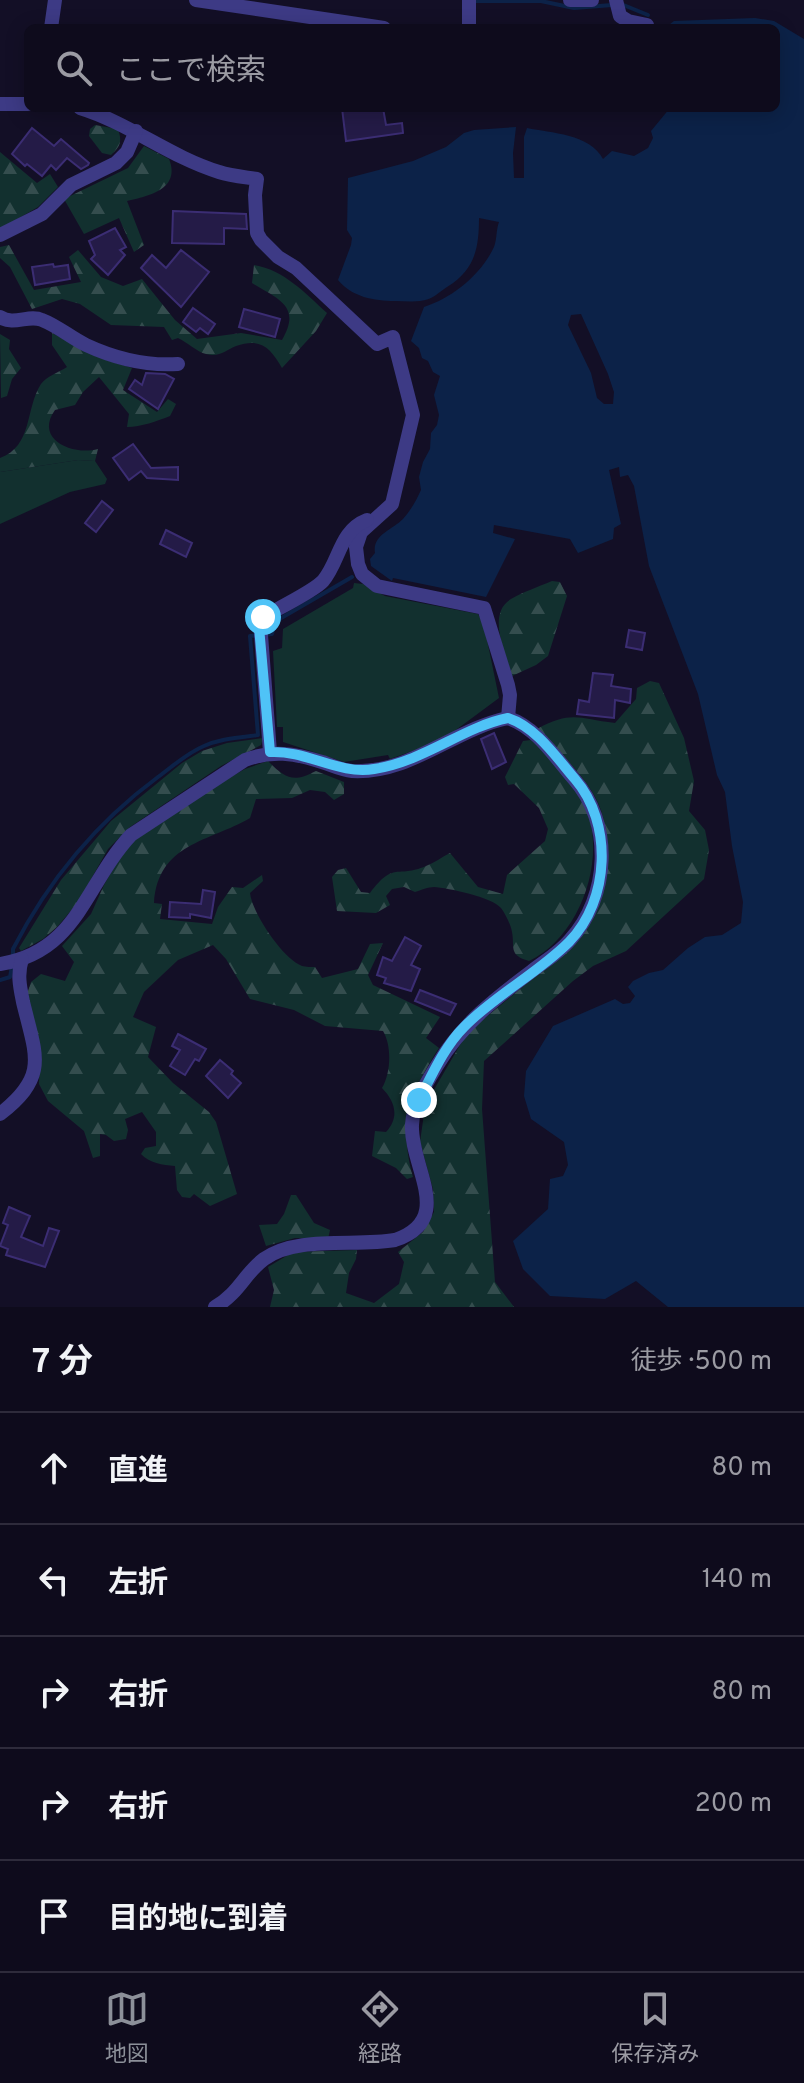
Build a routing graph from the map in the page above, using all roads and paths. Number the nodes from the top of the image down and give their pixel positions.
1 (55, 0) edge
2 (196, 0) edge
3 (469, 0) edge
4 (570, 0) edge
5 (592, 0) edge
6 (616, 0) edge
7 (52, 24) edge
8 (357, 24) edge
9 (469, 24) edge
10 (642, 24) edge
11 (0, 104) edge
12 (24, 104) edge
13 (93, 112) edge
14 (136, 131) junction
15 (0, 235) edge
16 (0, 317) edge
17 (178, 364) dead end
18 (375, 518) junction
19 (508, 718) junction
20 (270, 752) junction
21 (11, 962) edge
22 (0, 1114) edge
23 (215, 1307) edge

1 - 7 street
2 - 8 street
3 - 9 street
4 - 5 street
6 - 10 street
11 - 12 street
13 - 14 street
14 - 15 street
14 - 18 street
16 - 17 street
18 - 19 street
18 - 20 street
19 - 20 street
19 - 23 street
20 - 21 street
21 - 22 street

